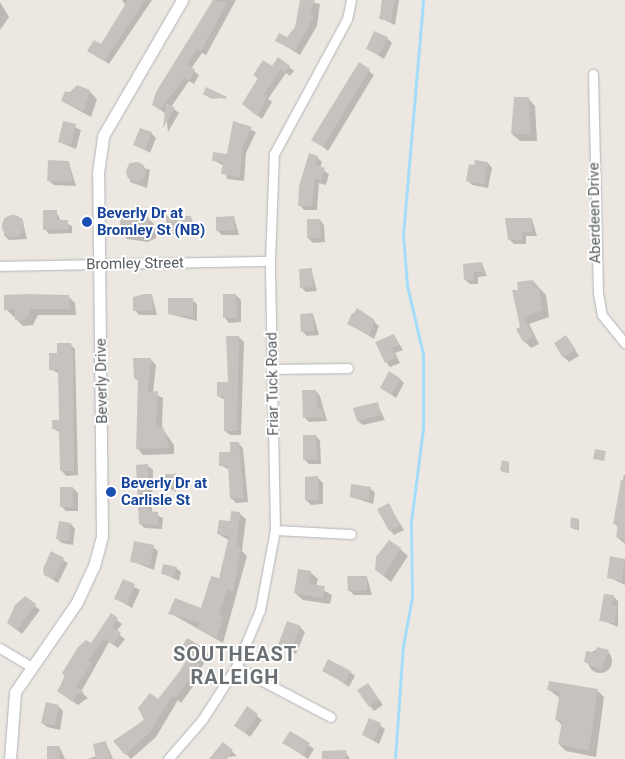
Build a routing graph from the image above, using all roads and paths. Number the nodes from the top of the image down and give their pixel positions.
1 (182, 0) edge
2 (351, 0) edge
3 (593, 74) dead end
4 (270, 261) junction
5 (100, 264) junction
6 (0, 266) edge
7 (625, 343) edge
8 (348, 368) dead end
9 (273, 369) junction
10 (275, 530) junction
11 (351, 534) dead end
12 (0, 648) edge
13 (30, 666) junction
14 (236, 667) junction
15 (331, 717) dead end
16 (10, 759) edge
17 (168, 759) edge

1 - 5 street, Beverly Drive
2 - 4 street, Friar Tuck Road
3 - 7 street, Aberdeen Drive
4 - 5 street, Bromley Street
4 - 9 street, Friar Tuck Road
5 - 6 street, Bromley Street
5 - 13 street, Beverly Drive
8 - 9 street
9 - 10 street, Friar Tuck Road
10 - 11 street
10 - 14 street, Friar Tuck Road
12 - 13 street
13 - 16 street, Beverly Drive
14 - 15 street
14 - 17 street, Friar Tuck Road

